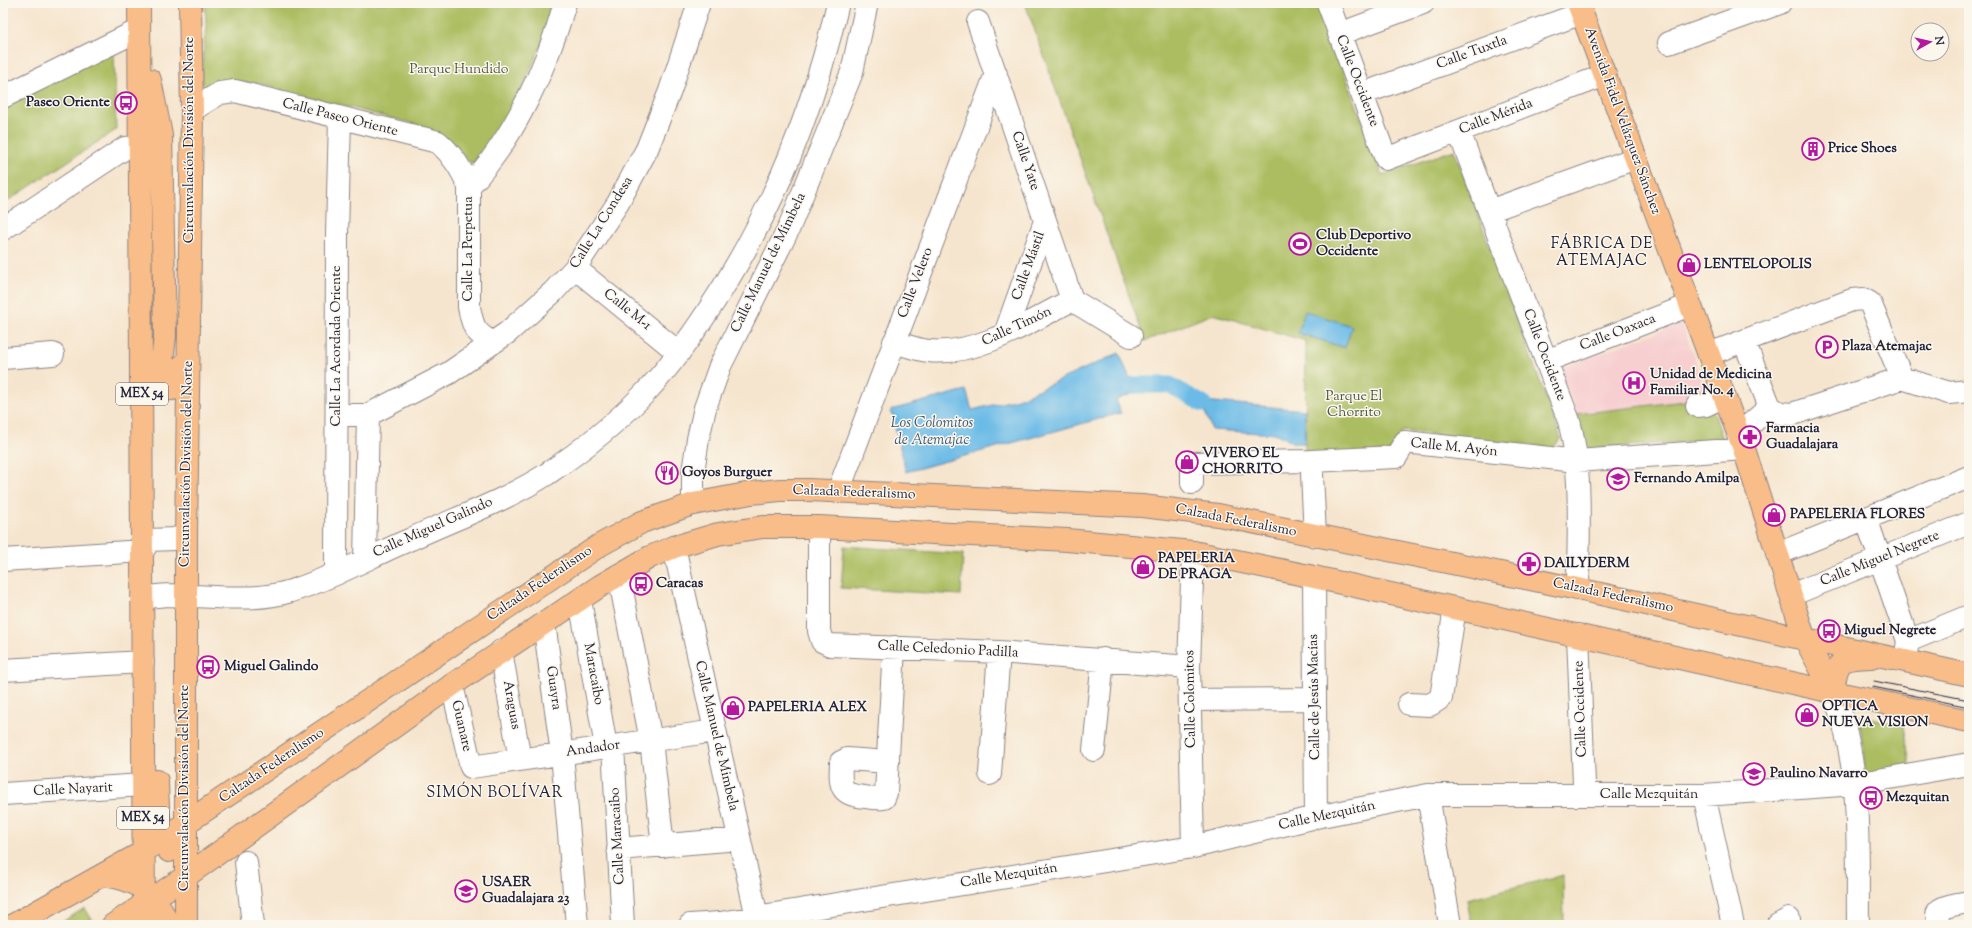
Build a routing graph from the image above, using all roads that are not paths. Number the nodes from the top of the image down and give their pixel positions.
1 (139, 3) edge
2 (190, 3) edge
3 (565, 3) edge
4 (698, 3) edge
5 (838, 3) edge
6 (867, 3) edge
7 (1328, 3) edge
8 (1423, 3) edge
9 (1780, 3) edge
10 (1580, 8) edge
11 (978, 22) dead end
12 (139, 30) junction
13 (1339, 34) junction
14 (1670, 43) dead end
15 (996, 74) junction
16 (1605, 75) junction
17 (1362, 94) junction
18 (3, 97) edge
19 (192, 110) junction
20 (340, 118) junction
21 (1459, 132) junction
22 (141, 148) junction
23 (1636, 158) junction
24 (1386, 160) joint
25 (469, 186) junction
26 (1489, 211) junction
27 (1045, 221) junction
28 (3, 229) edge
29 (740, 261) junction
30 (576, 268) junction
31 (764, 276) junction
32 (725, 286) junction
33 (1072, 300) junction
34 (1690, 305) junction
35 (749, 306) junction
36 (1005, 334) junction
37 (1131, 336) dead end
38 (1744, 341) junction
39 (894, 342) junction
40 (493, 344) junction
41 (189, 347) junction
42 (679, 353) junction
43 (53, 354) dead end
44 (1709, 354) junction
45 (3, 358) edge
46 (1546, 361) junction
47 (1902, 378) junction
48 (1969, 391) edge
49 (1724, 396) junction
50 (1697, 406) dead end
51 (1770, 407) junction
52 (338, 415) junction
53 (368, 415) junction
54 (1741, 442) junction
55 (1577, 461) junction
56 (1312, 474) dead end
57 (1969, 477) edge
58 (1192, 483) dead end
59 (838, 492) junction
60 (693, 504) junction
61 (1866, 518) junction
62 (1969, 522) edge
63 (818, 527) junction
64 (186, 536) junction
65 (1315, 536) junction
66 (674, 547) junction
67 (143, 551) junction
68 (1193, 552) junction
69 (1777, 554) junction
70 (1880, 559) junction
71 (3, 560) edge
72 (364, 560) junction
73 (336, 574) junction
74 (619, 575) junction
75 (1314, 577) junction
76 (1578, 589) junction
77 (1791, 595) junction
78 (185, 596) junction
79 (142, 599) junction
80 (580, 600) junction
81 (1455, 608) junction
82 (1969, 616) edge
83 (544, 623) junction
84 (1578, 634) junction
85 (1804, 637) junction
86 (894, 647) junction
87 (501, 651) junction
88 (1000, 652) junction
89 (1901, 652) junction
90 (1103, 659) junction
91 (144, 662) junction
92 (1189, 667) junction
93 (3, 670) edge
94 (1969, 675) edge
95 (452, 685) junction
96 (1833, 692) junction
97 (1314, 699) junction
98 (1190, 700) junction
99 (1409, 704) dead end
100 (1969, 721) edge
101 (715, 731) junction
102 (651, 741) junction
103 (610, 747) junction
104 (1094, 750) dead end
105 (562, 754) junction
106 (520, 760) junction
107 (888, 762) dead end
108 (1969, 764) edge
109 (471, 767) joint
110 (990, 774) dead end
111 (1584, 784) dead end
112 (1855, 784) junction
113 (143, 785) junction
114 (3, 794) edge
115 (1428, 795) junction
116 (1704, 795) junction
117 (1316, 817) junction
118 (184, 824) junction
119 (739, 838) junction
120 (163, 839) junction
121 (663, 846) junction
122 (1193, 847) junction
123 (618, 849) junction
124 (143, 852) junction
125 (246, 862) dead end
126 (103, 875) junction
127 (185, 877) junction
128 (1969, 902) edge
129 (146, 904) edge
130 (758, 921) edge
131 (1728, 924) edge
132 (13, 925) edge
133 (113, 925) edge
134 (168, 925) edge
135 (186, 925) edge
136 (253, 925) edge
137 (577, 925) edge
138 (623, 925) edge
139 (690, 925) edge
140 (1450, 925) edge
141 (1858, 925) edge
142 (1939, 925) edge

1 - 12 main road, MEX 54
2 - 19 main road, Circunvalación División del Norte / MEX 54
3 - 25 street, Calle La Perpetua
4 - 30 street, Calle La Condesa
5 - 29 street, Calle Manuel de Mimbela
6 - 31 street, Calle Manuel de Mimbela
7 - 13 street, Calle Occidente
8 - 13 street
9 - 14 street
10 - 16 main road, Avenida Fidel Velázquez Sánchez
10 - 17 street, Calle Tuxtla
11 - 15 street, Calle Yate
12 - 18 street
12 - 22 main road, MEX 54
12 - 41 main road
13 - 17 street, Calle Occidente
15 - 27 street, Calle Yate
15 - 39 street, Calle Velero
16 - 21 street, Calle Mérida
16 - 23 main road, Avenida Fidel Velázquez Sánchez
17 - 24 street, Calle Occidente
19 - 20 street, Calle Paseo Oriente
19 - 41 main road, Circunvalación División del Norte / MEX 54
20 - 25 street, Calle Paseo Oriente
20 - 52 street, Calle La Acordada Oriente
21 - 24 street, Calle Mérida
21 - 26 street, Calle Occidente
22 - 28 street
22 - 67 main road, MEX 54
23 - 26 street
23 - 34 main road, Avenida Fidel Velázquez Sánchez
25 - 40 street, Calle La Perpetua
26 - 46 street, Calle Occidente
27 - 33 street, Calle Yate
27 - 36 street, Calle Mástil
29 - 31 street
29 - 32 street, Calle Manuel de Mimbela
30 - 40 street, Calle La Condesa
30 - 42 street, Calle M-1
31 - 35 street, Calle Manuel de Mimbela
32 - 35 street
32 - 42 street, Calle Manuel de Mimbela
33 - 36 street, Calle Timón
33 - 37 street
34 - 44 main road, Avenida Fidel Velázquez Sánchez
34 - 46 street, Calle Oaxaca
35 - 60 street, Calle Manuel de Mimbela
36 - 39 street, Calle Timón
38 - 44 street
38 - 47 street
38 - 51 street
39 - 59 street, Calle Velero
40 - 53 street, Calle La Condesa
41 - 64 main road, Circunvalación División del Norte / MEX 54
42 - 72 street, Calle Miguel Galindo
43 - 45 street
44 - 49 main road, Avenida Fidel Velázquez Sánchez
46 - 55 street, Calle Occidente
47 - 48 street
47 - 51 street
49 - 50 street
49 - 54 main road, Avenida Fidel Velázquez Sánchez
51 - 54 street
52 - 53 street, Calle La Condesa
52 - 73 street, Calle La Acordada Oriente
53 - 72 street
54 - 55 street, Calle M. Ayón
54 - 69 main road, Avenida Fidel Velázquez Sánchez
55 - 58 street, Calle M. Ayón
55 - 76 street, Calle Occidente
56 - 65 street
57 - 61 street
59 - 60 main road, Calzada Federalismo
59 - 65 main road, Calzada Federalismo
60 - 118 main road, Calzada Federalismo
61 - 69 street
61 - 70 street
62 - 70 street, Calle Miguel Negrete
63 - 66 main road
63 - 68 main road
63 - 86 street, Calle Celedonio Padilla
64 - 67 street
64 - 78 main road, Circunvalación División del Norte / MEX 54
65 - 76 main road, Calzada Federalismo
66 - 74 main road
66 - 101 street, Calle Manuel de Mimbela
67 - 71 street
67 - 79 main road, MEX 54
68 - 75 main road
68 - 92 street, Calle Colomitos
69 - 77 main road, Avenida Fidel Velázquez Sánchez
70 - 77 street, Calle Miguel Negrete
70 - 89 street
72 - 73 street, Calle Miguel Galindo
73 - 78 street, Calle Miguel Galindo
74 - 80 main road
74 - 102 street
75 - 81 main road
75 - 97 street, Calle de Jesús Macías
76 - 85 main road, Calzada Federalismo
77 - 85 main road, Avenida Fidel Velázquez Sánchez
78 - 79 street, Calle Miguel Galindo
78 - 118 main road, Circunvalación División del Norte / MEX 54
79 - 91 main road, MEX 54
80 - 83 main road
80 - 103 street, Maracaibo
81 - 84 main road
81 - 99 street
82 - 89 street
83 - 87 main road
83 - 105 street, Guayra
84 - 96 main road
84 - 111 street, Calle Occidente
85 - 89 main road, Calzada Federalismo
85 - 96 main road, Avenida Fidel Velázquez Sánchez
86 - 88 street, Calle Celedonio Padilla
86 - 107 street
87 - 95 main road
87 - 106 street, Araguas
88 - 90 street, Calle Celedonio Padilla
88 - 110 street
89 - 94 main road, Calzada Federalismo
89 - 96 main road
90 - 92 street, Calle Celedonio Padilla
90 - 104 street
91 - 93 street
91 - 113 main road, MEX 54
91 - 120 main road
92 - 98 street, Calle Colomitos
95 - 109 street, Guanare
95 - 127 main road
96 - 100 main road
96 - 112 street, Avenida Fidel Velázquez Sánchez
97 - 98 street
97 - 117 street, Calle de Jesús Macías
98 - 122 street, Calle Colomitos
101 - 102 street, Andador
101 - 119 street, Calle Manuel de Mimbela
102 - 103 street, Andador
102 - 121 street
103 - 105 street, Andador
103 - 123 street, Calle Maracaibo
105 - 106 street, Andador
105 - 137 street, Guayra
106 - 109 street, Andador
108 - 112 street, Calle Mezquitán
112 - 116 street, Calle Mezquitán
112 - 141 street, Avenida Fidel Velázquez Sánchez
113 - 114 street, Calle Nayarit
113 - 124 main road, MEX 54
115 - 116 street, Calle Mezquitán
115 - 117 street, Calle Mezquitán
115 - 140 street
116 - 131 street
117 - 122 street, Calle Mezquitán
118 - 120 main road, Calzada Federalismo
118 - 127 main road, Circunvalación División del Norte / MEX 54
119 - 121 street
119 - 130 street, Calle Manuel de Mimbela
120 - 124 main road, Calzada Federalismo
120 - 127 main road
121 - 123 street
122 - 130 street, Calle Mezquitán
123 - 138 street, Calle Maracaibo
124 - 126 main road, Calzada Federalismo
124 - 129 main road, MEX 54
125 - 136 street
126 - 129 main road
126 - 132 main road, Calzada Federalismo
127 - 129 main road
127 - 135 main road, Circunvalación División del Norte / MEX 54
128 - 142 street
129 - 133 main road
129 - 134 main road
130 - 139 street, Calle Mezquitán

